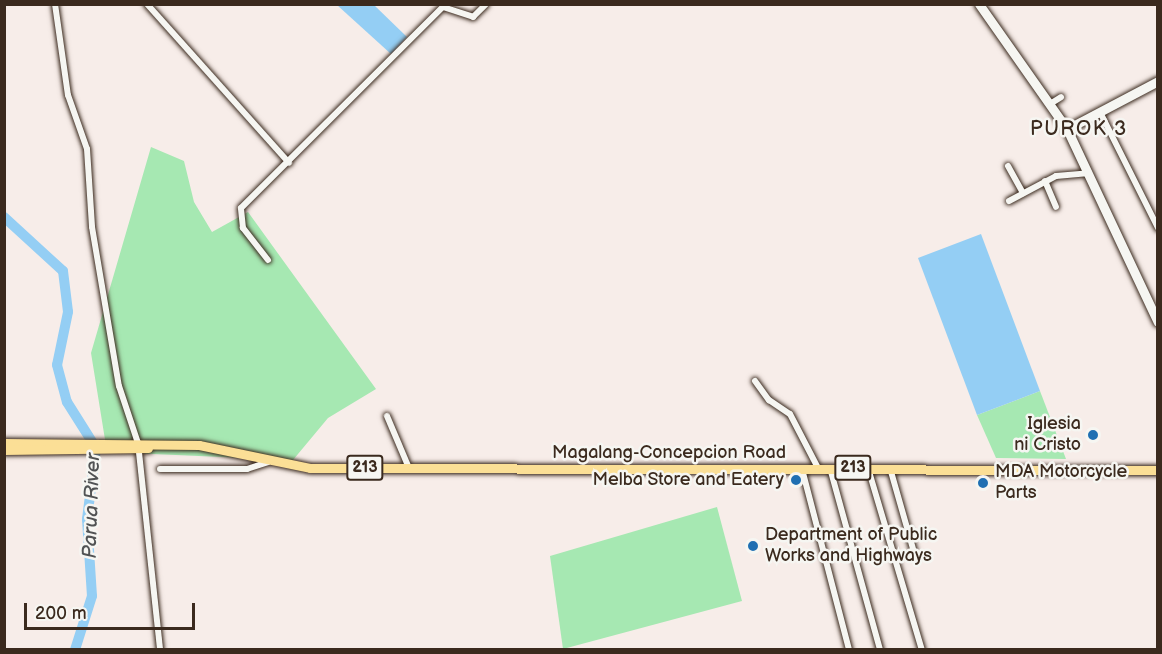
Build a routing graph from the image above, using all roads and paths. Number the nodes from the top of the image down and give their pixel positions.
1 (55, 4) edge
2 (147, 4) edge
3 (486, 4) edge
4 (979, 4) edge
5 (1158, 81) edge
6 (1061, 97) dead end
7 (1050, 104) junction
8 (1100, 112) junction
9 (1067, 129) junction
10 (289, 163) junction
11 (1008, 166) dead end
12 (1090, 173) junction
13 (1045, 181) junction
14 (1023, 193) junction
15 (1009, 201) dead end
16 (1056, 207) dead end
17 (1158, 228) edge
18 (268, 260) dead end
19 (1155, 308) edge
20 (1158, 322) edge
21 (755, 381) dead end
22 (387, 416) dead end
23 (4, 443) edge
24 (136, 447) junction
25 (4, 450) edge
26 (268, 462) junction
27 (409, 468) junction
28 (818, 468) junction
29 (830, 468) junction
30 (868, 468) junction
31 (890, 468) junction
32 (160, 469) dead end
33 (802, 469) junction
34 (1158, 470) edge
35 (915, 556) dead end
36 (160, 650) edge
37 (849, 650) edge
38 (880, 650) edge
39 (922, 650) edge

1 - 24 street
2 - 10 street
3 - 10 street
4 - 7 street
5 - 8 street
6 - 7 street
7 - 9 street
8 - 9 street
8 - 17 street
9 - 12 street
10 - 18 street
11 - 14 street
12 - 13 street
12 - 19 street
13 - 14 street
13 - 16 street
14 - 15 street
19 - 20 street
21 - 28 street
22 - 27 street
23 - 24 main road, Magalang-Concepcion Road / 213
24 - 25 main road, Magalang-Concepcion Road / 213
24 - 26 main road, Magalang-Concepcion Road / 213
24 - 36 street
26 - 27 main road, Magalang-Concepcion Road / 213
26 - 32 street
27 - 33 main road, Magalang-Concepcion Road / 213
28 - 29 main road, Magalang-Concepcion Road / 213
28 - 33 main road, Magalang-Concepcion Road / 213
29 - 30 main road, Magalang-Concepcion Road / 213
29 - 38 street
30 - 31 main road, Magalang-Concepcion Road / 213
30 - 39 street
31 - 34 main road, Magalang-Concepcion Road / 213
31 - 35 street
33 - 37 street

